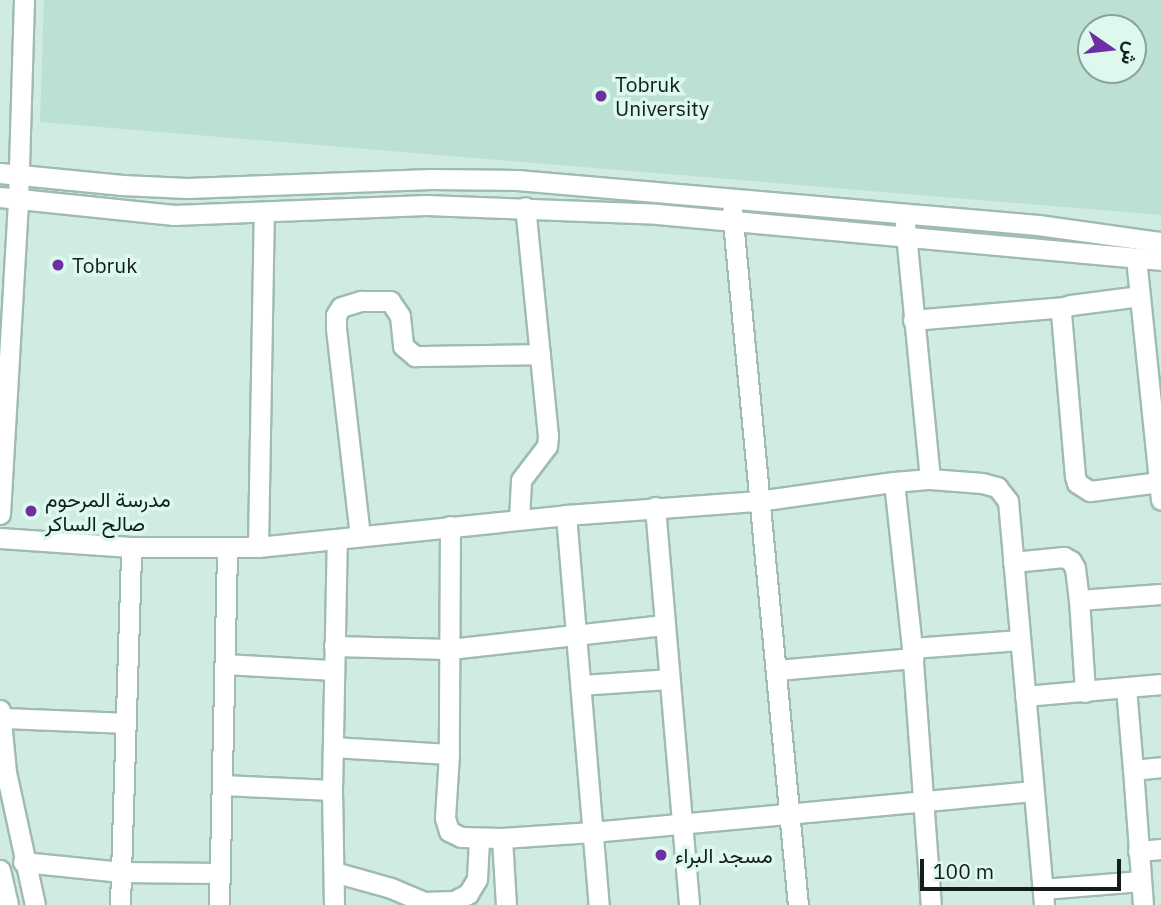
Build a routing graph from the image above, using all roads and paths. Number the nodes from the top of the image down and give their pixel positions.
1 (24, 0) edge
2 (9, 173) edge
3 (732, 196) junction
4 (9, 199) edge
5 (525, 206) junction
6 (264, 212) junction
7 (905, 212) junction
8 (733, 222) junction
9 (1038, 225) junction
10 (905, 236) junction
11 (1036, 249) junction
12 (1160, 256) edge
13 (1136, 258) junction
14 (1140, 296) junction
15 (1064, 307) junction
16 (913, 320) junction
17 (540, 354) junction
18 (930, 479) junction
19 (894, 482) junction
20 (1160, 491) edge
21 (758, 501) junction
22 (655, 507) junction
23 (0, 514) edge
24 (566, 515) junction
25 (519, 519) junction
26 (450, 526) junction
27 (360, 536) junction
28 (0, 538) edge
29 (337, 539) junction
30 (131, 547) junction
31 (227, 547) junction
32 (258, 547) junction
33 (1013, 562) junction
34 (1161, 594) edge
35 (1079, 600) junction
36 (664, 625) junction
37 (578, 636) junction
38 (1020, 640) junction
39 (334, 646) junction
40 (450, 649) junction
41 (913, 653) junction
42 (225, 664) junction
43 (334, 670) junction
44 (777, 670) junction
45 (669, 679) junction
46 (1161, 684) edge
47 (581, 685) junction
48 (1126, 688) junction
49 (1085, 692) junction
50 (1026, 696) junction
51 (0, 710) edge
52 (1, 718) edge
53 (125, 723) junction
54 (333, 747) junction
55 (449, 754) junction
56 (1161, 767) edge
57 (1133, 770) junction
58 (222, 785) junction
59 (332, 790) junction
60 (1033, 791) junction
61 (924, 800) junction
62 (791, 812) junction
63 (683, 823) junction
64 (592, 832) junction
65 (502, 838) junction
66 (479, 839) junction
67 (1161, 849) edge
68 (1138, 851) junction
69 (23, 862) junction
70 (0, 870) edge
71 (121, 872) junction
72 (334, 872) junction
73 (219, 873) junction
74 (1141, 881) junction
75 (1043, 897) edge
76 (8, 905) edge
77 (35, 905) edge
78 (120, 905) edge
79 (219, 905) edge
80 (334, 905) edge
81 (506, 905) edge
82 (599, 905) edge
83 (689, 905) edge
84 (798, 905) edge
85 (930, 905) edge
86 (1143, 905) edge

1 - 2 street
2 - 3 street
2 - 4 street
3 - 7 street
3 - 8 street
4 - 6 street
4 - 23 street
5 - 6 street
5 - 8 street
5 - 17 street
6 - 32 street
7 - 9 street
7 - 10 street
8 - 10 street
8 - 21 street
9 - 11 street
9 - 12 street
10 - 11 street
10 - 16 street
11 - 13 street
12 - 13 street
13 - 14 street
14 - 15 street
14 - 20 street
15 - 16 street
15 - 20 street
16 - 18 street
17 - 25 street
17 - 27 street
18 - 19 street
18 - 33 street
19 - 21 street
19 - 41 street
21 - 22 street
21 - 44 street
22 - 24 street
22 - 36 street
24 - 25 street
24 - 37 street
25 - 26 street
26 - 27 street
26 - 40 street
27 - 29 street
28 - 30 street
29 - 32 street
29 - 39 street
30 - 31 street
30 - 53 street
31 - 32 street
31 - 42 street
33 - 35 street
33 - 38 street
34 - 35 street
35 - 49 street
36 - 37 street
36 - 45 street
37 - 40 street
37 - 47 street
38 - 41 street
38 - 50 street
39 - 40 street
39 - 43 street
40 - 55 street
41 - 44 street
41 - 61 street
42 - 43 street
42 - 58 street
43 - 54 street
44 - 62 street
45 - 47 street
45 - 63 street
46 - 48 street
47 - 64 street
48 - 49 street
48 - 57 street
49 - 50 street
50 - 60 street
51 - 52 street
52 - 53 street
52 - 69 street
53 - 71 street
54 - 55 street
54 - 59 street
55 - 66 street
56 - 57 street
57 - 68 street
58 - 59 street
58 - 73 street
59 - 72 street
60 - 61 street
60 - 75 street
61 - 62 street
61 - 85 street
62 - 63 street
62 - 84 street
63 - 64 street
63 - 83 street
64 - 65 street
64 - 82 street
65 - 66 street
65 - 81 street
66 - 72 street
67 - 68 street
68 - 74 street
69 - 71 street
69 - 77 street
70 - 76 street
71 - 73 street
71 - 78 street
72 - 80 street
73 - 79 street
74 - 75 street
74 - 86 street

